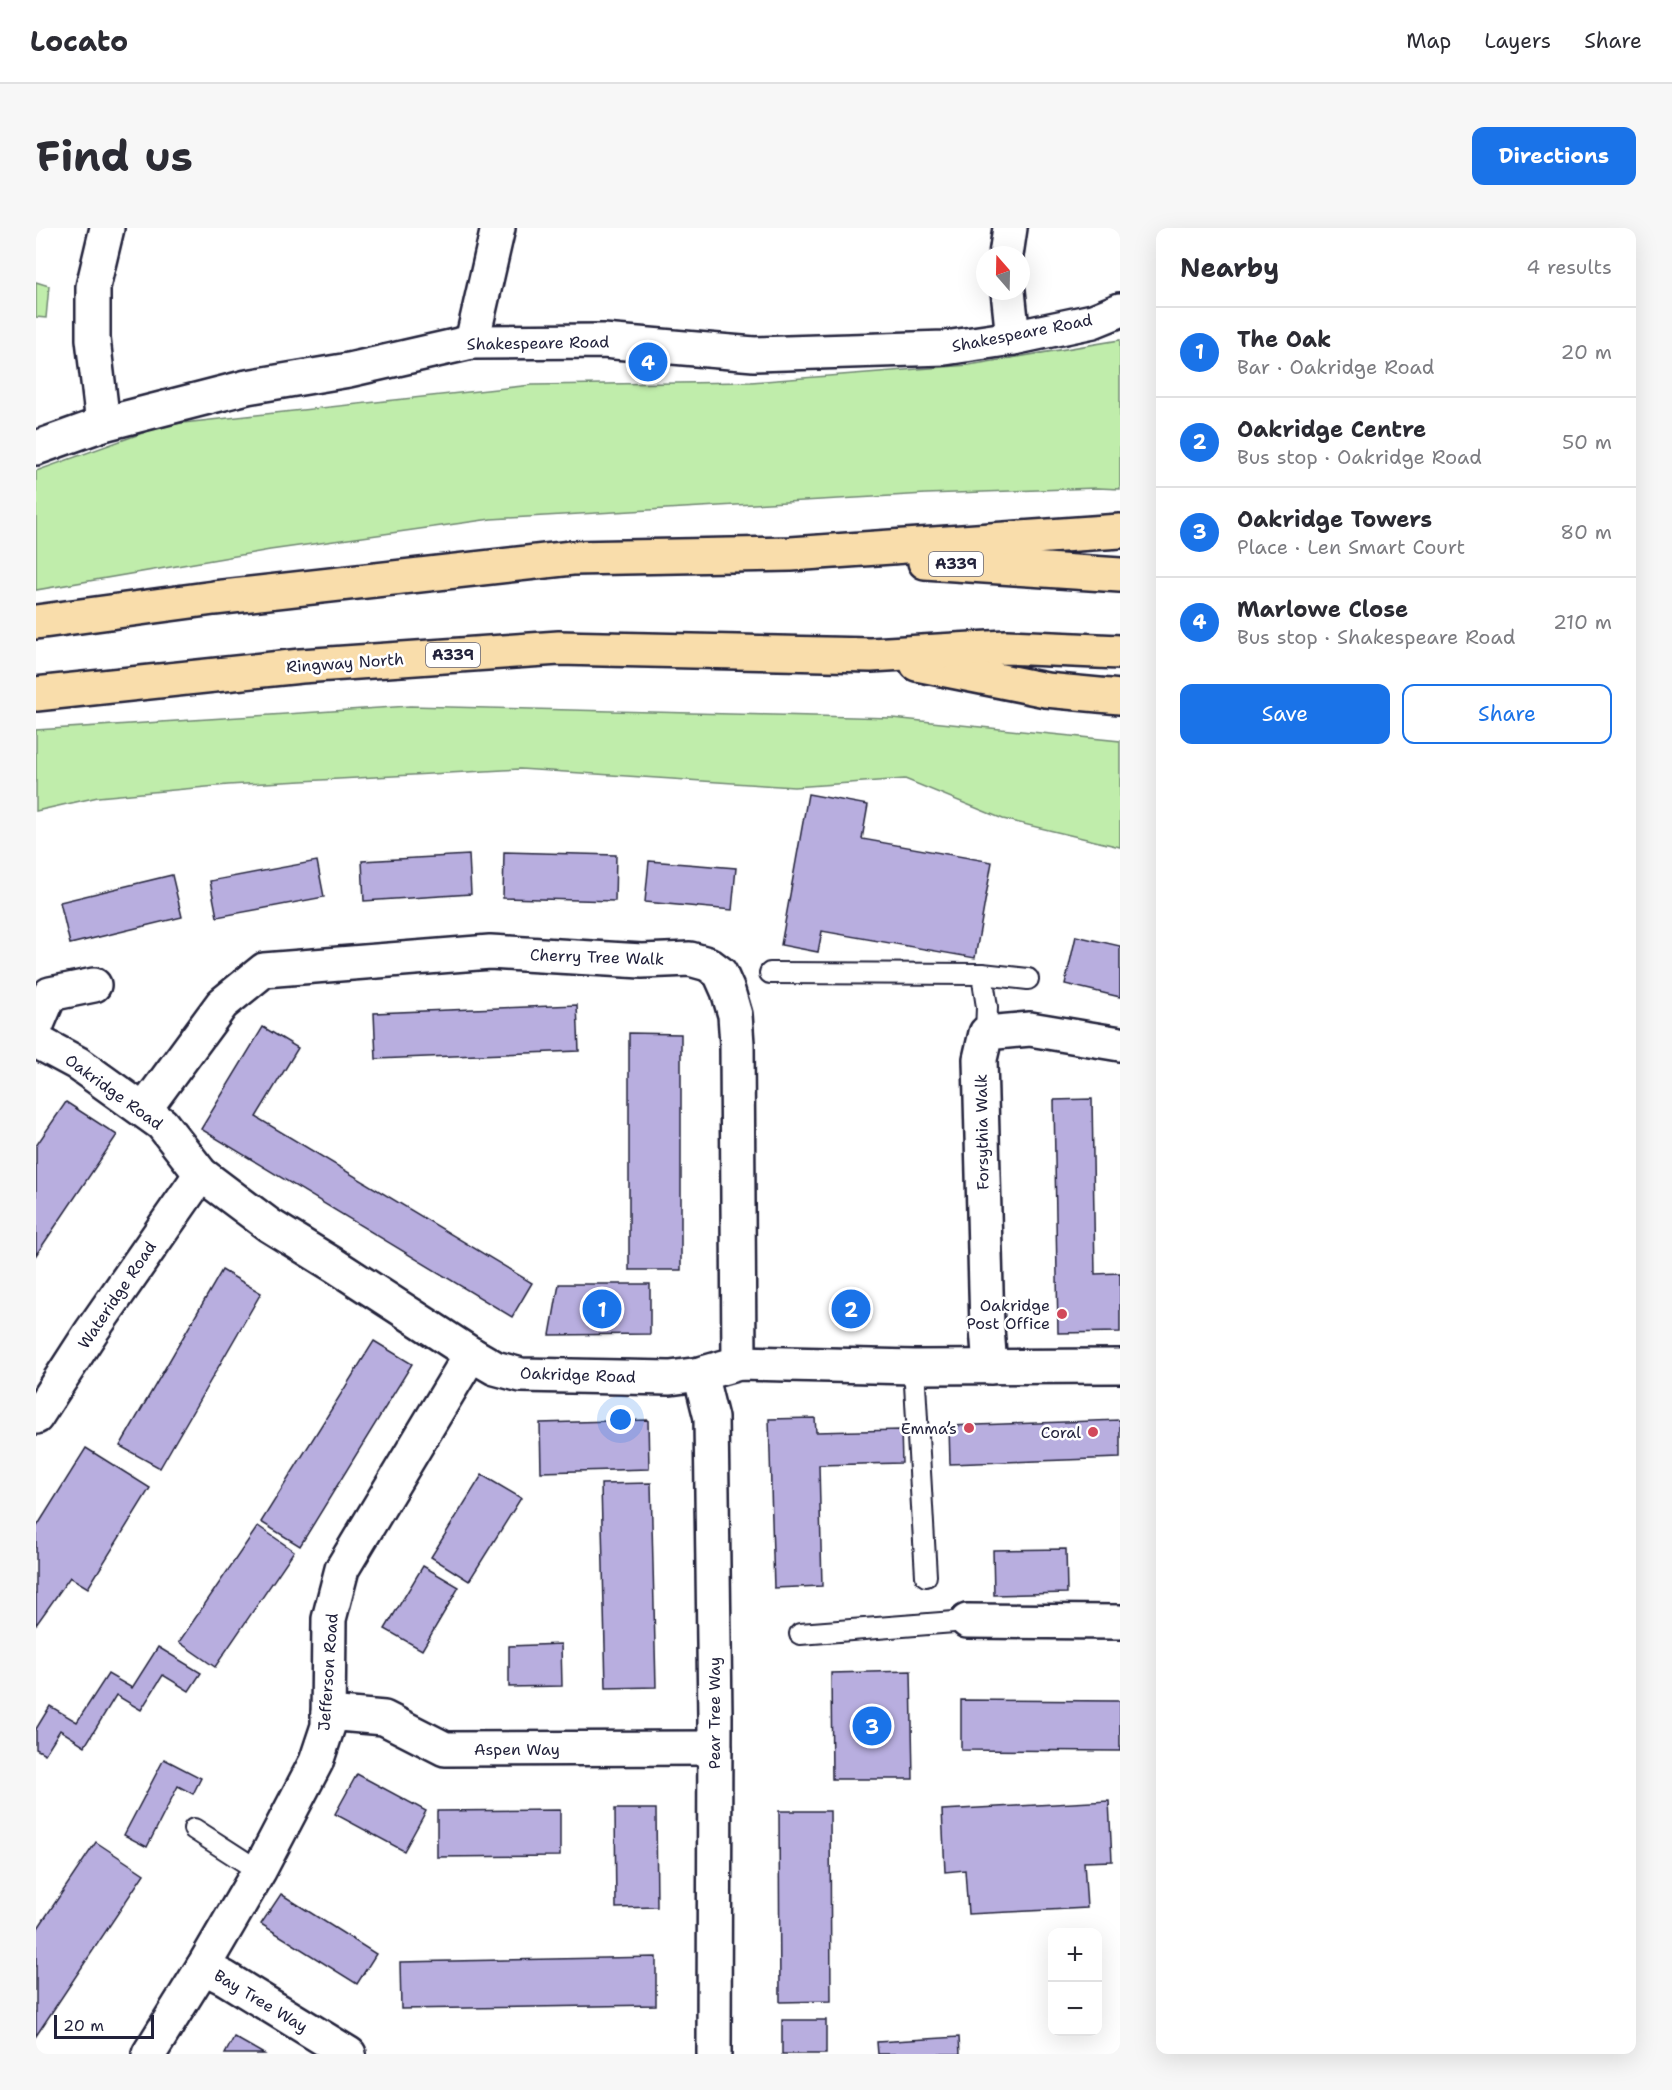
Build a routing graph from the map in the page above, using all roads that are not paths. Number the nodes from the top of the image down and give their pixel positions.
1 (107, 228) edge
2 (498, 228) edge
3 (1010, 228) edge
4 (1007, 246) edge
5 (1009, 300) edge
6 (1120, 310) edge
7 (1012, 338) junction
8 (472, 342) junction
9 (103, 424) junction
10 (36, 448) edge
11 (1120, 531) edge
12 (791, 554) junction
13 (1120, 575) edge
14 (36, 622) edge
15 (1120, 652) edge
16 (872, 654) junction
17 (36, 694) edge
18 (1120, 697) edge
19 (770, 973) dead end
20 (982, 974) junction
21 (1028, 979) dead end
22 (94, 985) dead end
23 (36, 1027) edge
24 (986, 1033) junction
25 (36, 1041) edge
26 (1120, 1044) edge
27 (144, 1110) junction
28 (201, 1174) junction
29 (471, 1354) junction
30 (739, 1363) junction
31 (1120, 1366) edge
32 (914, 1367) junction
33 (990, 1367) junction
34 (700, 1374) junction
35 (36, 1417) edge
36 (926, 1576) dead end
37 (967, 1621) joint
38 (1120, 1622) edge
39 (800, 1634) dead end
40 (328, 1713) junction
41 (715, 1748) junction
42 (194, 1829) dead end
43 (259, 1871) junction
44 (203, 1967) junction
45 (149, 2054) edge
46 (349, 2054) edge
47 (714, 2054) edge

1 - 9 street
2 - 8 street
3 - 4 street
5 - 7 street
6 - 7 street, Shakespeare Road
7 - 8 street, Shakespeare Road
8 - 9 street, Shakespeare Road
9 - 10 street, Shakespeare Road
11 - 12 highway
12 - 13 highway, A339
12 - 14 highway, A339
15 - 16 highway, A339
16 - 17 highway, Ringway North / A339
16 - 18 highway
19 - 20 lane
20 - 21 lane
20 - 24 lane
22 - 23 street
24 - 26 street
24 - 33 street, Forsythia Walk
25 - 27 street, Oakridge Road
27 - 28 street, Oakridge Road
27 - 30 street, Cherry Tree Walk
28 - 29 street, Oakridge Road
28 - 35 street, Wateridge Road
29 - 34 street, Oakridge Road
29 - 40 street, Jefferson Road
30 - 32 street, Oakridge Road
30 - 34 street, Oakridge Road
31 - 33 street, Oakridge Road
32 - 33 street, Oakridge Road
32 - 36 lane
34 - 41 street, Pear Tree Way
37 - 38 street
37 - 39 lane
40 - 41 street, Aspen Way
40 - 43 street, Jefferson Road
41 - 47 street, Pear Tree Way
42 - 43 lane
43 - 44 street, Jefferson Road
44 - 45 street, Jefferson Road
44 - 46 street, Bay Tree Way

